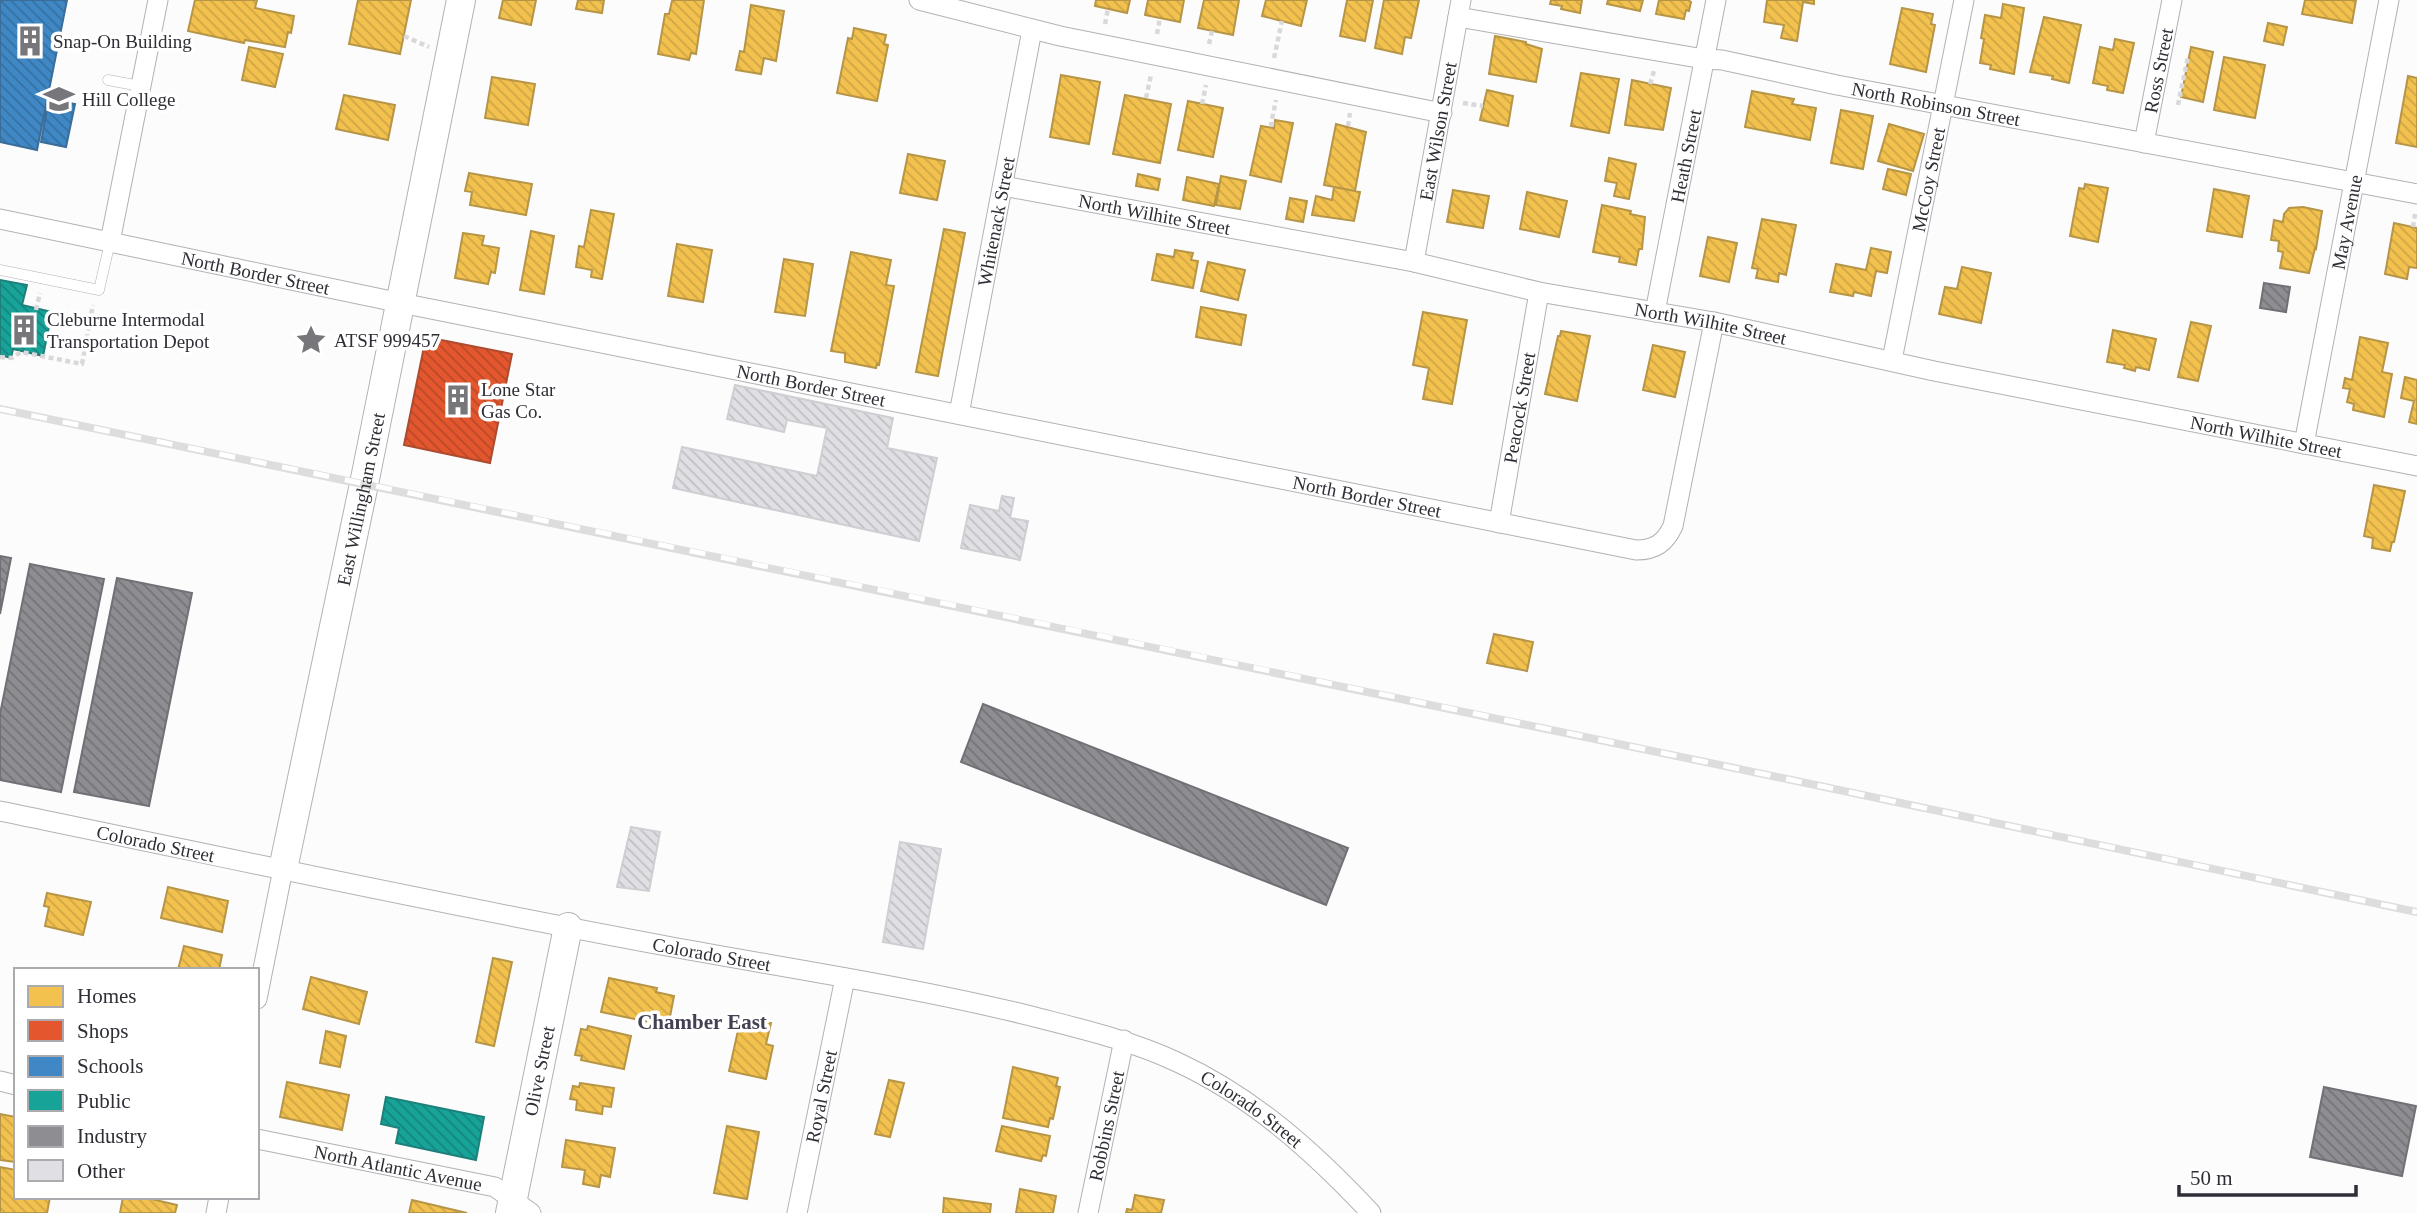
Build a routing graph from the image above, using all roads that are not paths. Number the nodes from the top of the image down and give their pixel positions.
1 (158, 0) edge
2 (461, 0) edge
3 (919, 0) edge
4 (1716, 0) edge
5 (1964, 0) edge
6 (2172, 0) edge
7 (2389, 0) edge
8 (1459, 8) edge
9 (1032, 30) junction
10 (1704, 59) junction
11 (108, 80) dead end
12 (140, 86) junction
13 (1944, 104) junction
14 (1442, 113) junction
15 (2144, 143) junction
16 (2354, 182) junction
17 (1003, 186) junction
18 (2416, 203) edge
19 (0, 219) edge
20 (110, 242) junction
21 (1414, 262) junction
22 (0, 270) edge
23 (1539, 292) junction
24 (401, 303) junction
25 (1655, 312) junction
26 (1714, 322) junction
27 (1892, 360) junction
28 (960, 414) junction
29 (2304, 444) junction
30 (2417, 466) edge
31 (1499, 523) junction
32 (0, 811) edge
33 (283, 869) junction
34 (568, 927) junction
35 (845, 978) junction
36 (259, 989) edge
37 (1124, 1040) junction
38 (259, 1139) edge
39 (518, 1209) edge
40 (797, 1213) edge
41 (1088, 1213) edge
42 (1371, 1213) edge

1 - 12 street
2 - 24 street, East Willingham Street
3 - 9 street
4 - 10 street, Heath Street
5 - 13 street, McCoy Street
6 - 15 street, Ross Street
7 - 16 street, May Avenue
8 - 10 street, North Robinson Street
8 - 14 street, East Wilson Street
9 - 14 street
9 - 17 street, Whitenack Street
10 - 13 street, North Robinson Street
10 - 25 street, Heath Street
11 - 12 lane
12 - 20 street
13 - 15 street, North Robinson Street
13 - 27 street, McCoy Street
14 - 21 street, East Wilson Street
15 - 16 street, North Robinson Street
16 - 18 street, North Robinson Street
16 - 29 street, May Avenue
17 - 21 street, North Wilhite Street
17 - 28 street, Whitenack Street
19 - 20 street, North Border Street
20 - 22 lane
20 - 24 street, North Border Street
21 - 23 street, North Wilhite Street
23 - 25 street, North Wilhite Street
23 - 31 street, Peacock Street
24 - 28 street, North Border Street
24 - 33 street, East Willingham Street
25 - 26 street, North Wilhite Street
26 - 27 street, North Wilhite Street
26 - 31 street, North Border Street
27 - 29 street, North Wilhite Street
28 - 31 street, North Border Street
29 - 30 street, North Wilhite Street
32 - 33 street, Colorado Street
33 - 34 street, Colorado Street
33 - 36 street, East Willingham Street
34 - 35 street, Colorado Street
34 - 39 street, Olive Street
35 - 37 street, Colorado Street
35 - 40 street, Royal Street
37 - 41 street, Robbins Street
37 - 42 street, Colorado Street
38 - 39 street, North Atlantic Avenue

